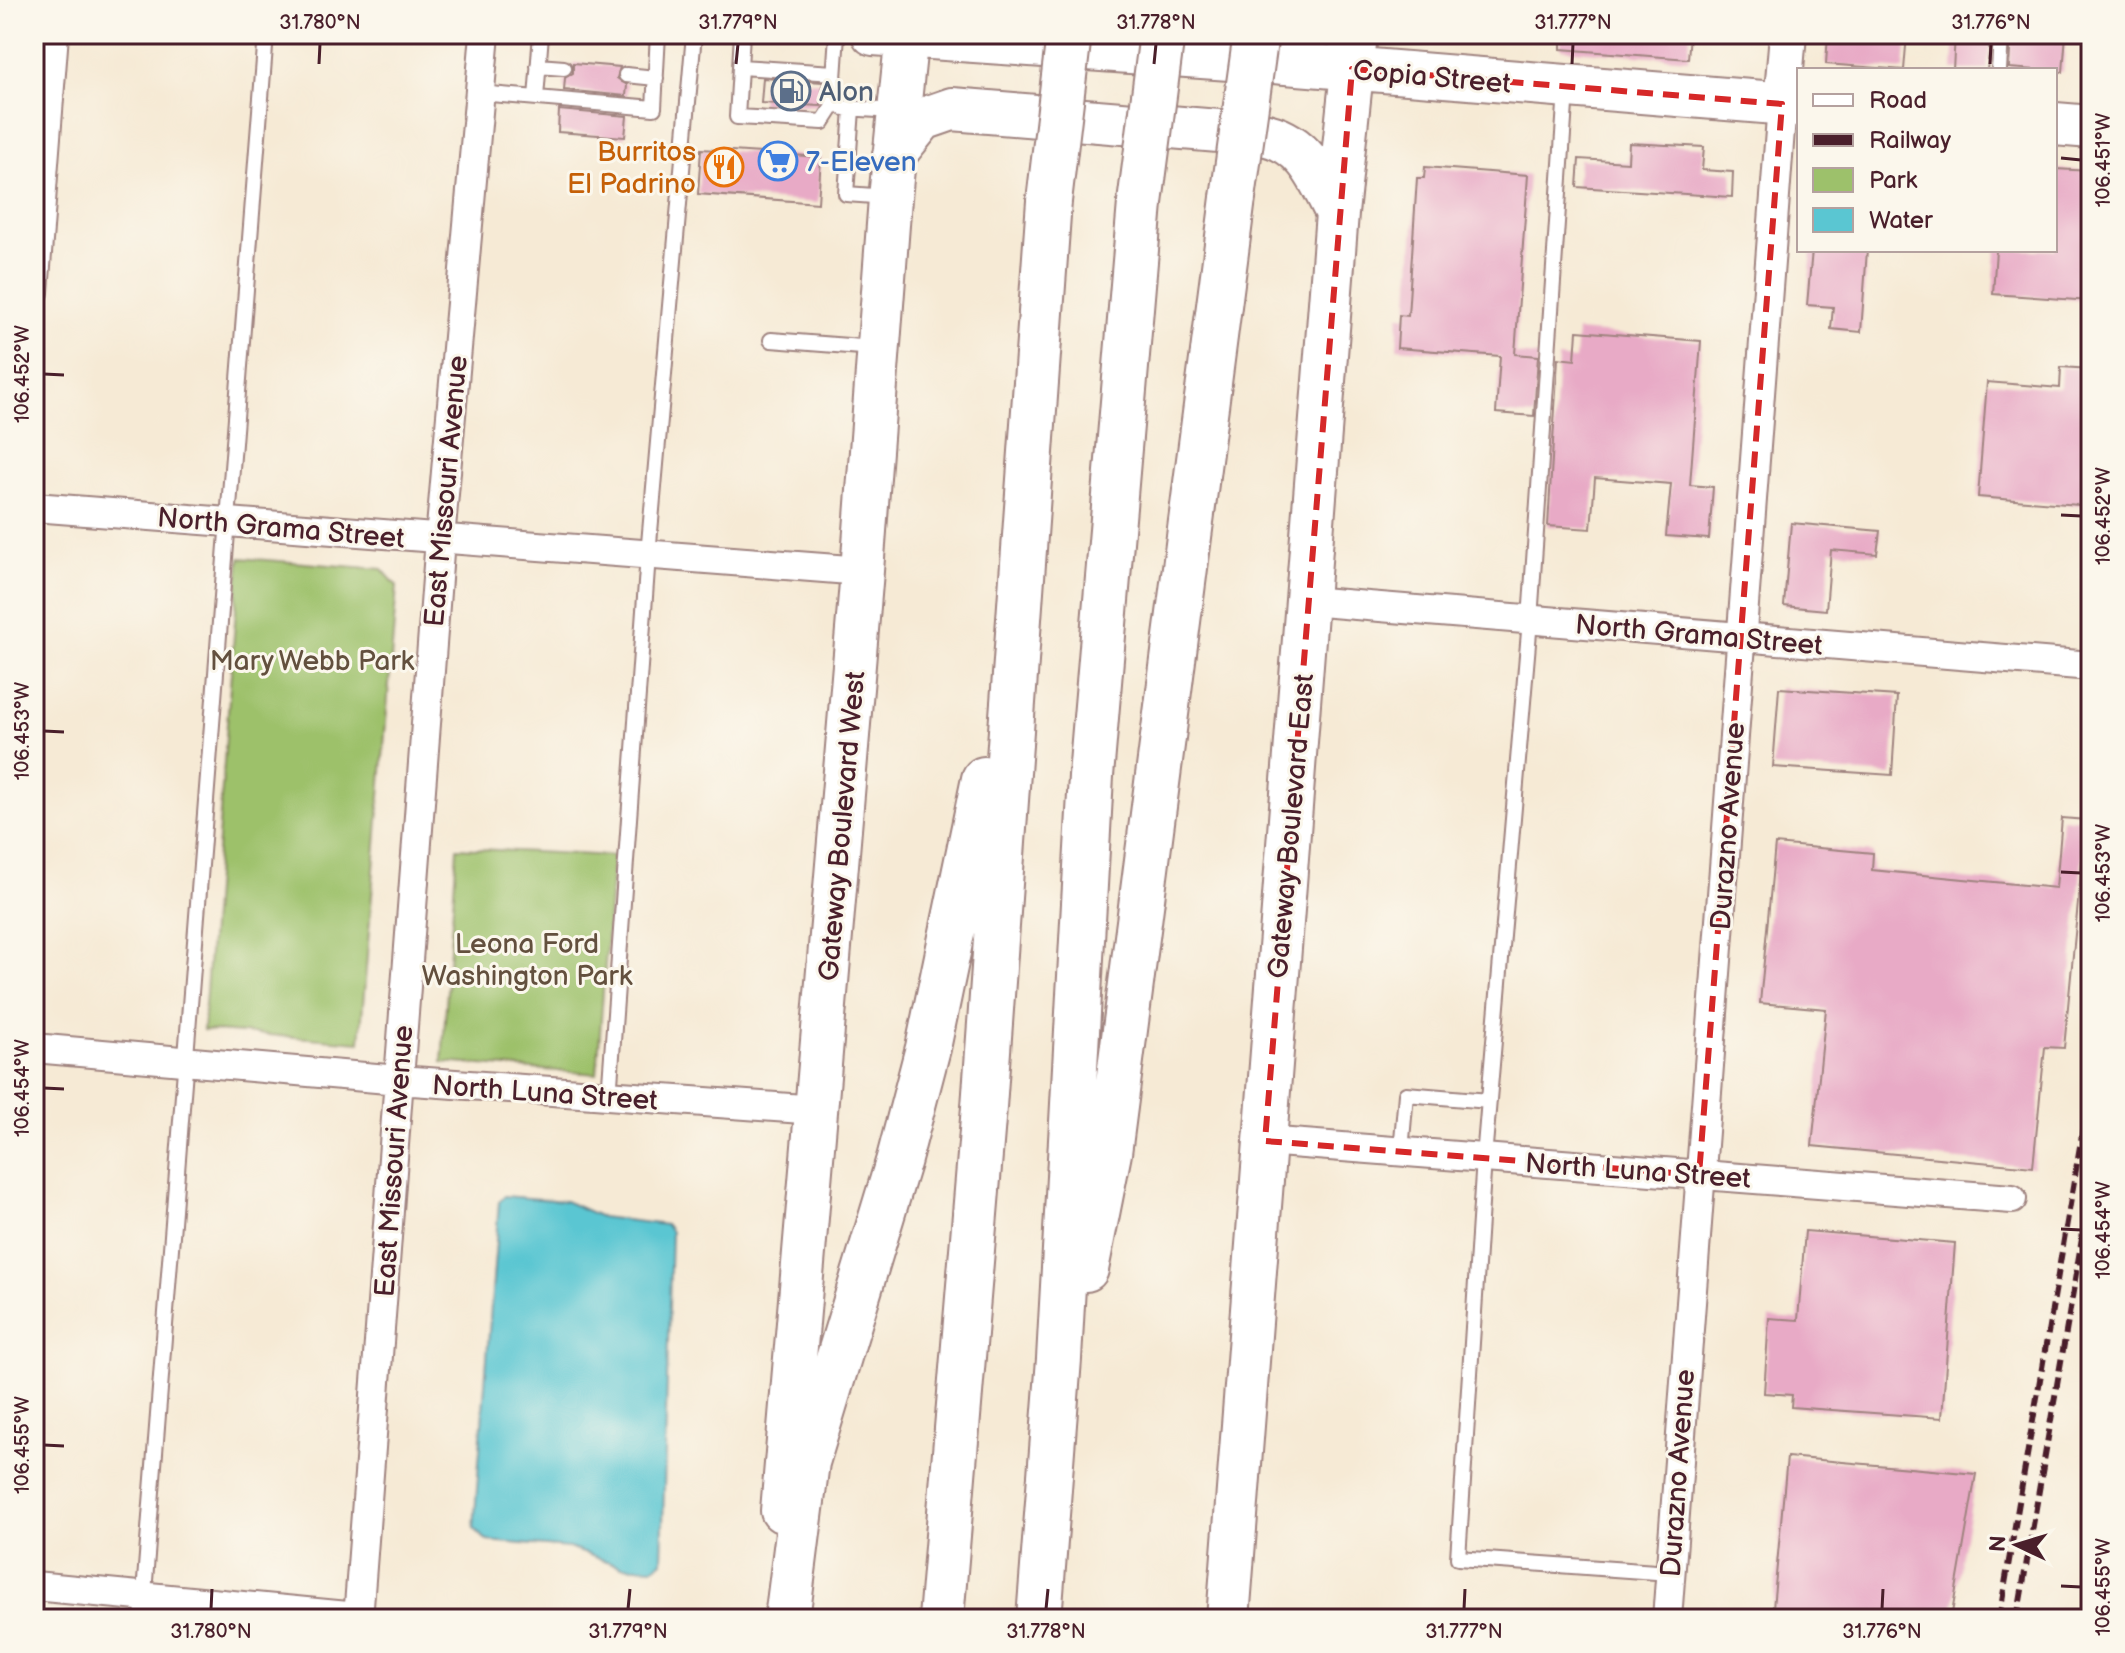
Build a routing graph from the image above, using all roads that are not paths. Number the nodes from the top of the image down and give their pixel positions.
1 (54, 34) edge
2 (266, 34) edge
3 (485, 34) edge
4 (541, 34) edge
5 (658, 34) edge
6 (694, 34) edge
7 (742, 34) edge
8 (837, 34) edge
9 (1069, 34) edge
10 (1162, 34) edge
11 (1256, 34) edge
12 (1788, 34) edge
13 (2001, 34) edge
14 (896, 35) edge
15 (1354, 52) edge
16 (538, 66) junction
17 (740, 67) junction
18 (564, 68) dead end
19 (1999, 68) edge
20 (834, 73) junction
21 (626, 75) dead end
22 (656, 78) junction
23 (1566, 88) junction
24 (479, 93) junction
25 (536, 98) junction
26 (1791, 105) edge
27 (832, 108) junction
28 (852, 109) junction
29 (899, 111) junction
30 (2057, 124) edge
31 (2091, 127) edge
32 (894, 155) junction
33 (890, 198) junction
34 (1337, 213) junction
35 (34, 292) edge
36 (771, 340) dead end
37 (879, 349) junction
38 (34, 507) edge
39 (229, 523) junction
40 (1025, 536) junction
41 (440, 539) junction
42 (648, 555) junction
43 (862, 571) junction
44 (1308, 601) junction
45 (1530, 620) junction
46 (1742, 638) junction
47 (2091, 666) edge
48 (34, 1048) edge
49 (186, 1060) junction
50 (399, 1080) junction
51 (609, 1097) junction
52 (1489, 1101) junction
53 (817, 1110) junction
54 (1265, 1141) junction
55 (1401, 1151) junction
56 (1484, 1158) junction
57 (1699, 1175) junction
58 (2012, 1199) dead end
59 (1059, 1359) junction
60 (1670, 1573) junction
61 (34, 1586) edge
62 (143, 1607) edge
63 (358, 1618) edge
64 (776, 1619) edge
65 (787, 1619) edge
66 (941, 1619) edge
67 (1039, 1619) edge
68 (1228, 1619) edge
69 (1667, 1619) edge

1 - 35 street
2 - 39 lane
3 - 24 street, East Missouri Avenue
4 - 16 lane
5 - 22 lane
6 - 42 lane
7 - 17 lane
8 - 20 lane
9 - 40 highway, bridge
10 - 59 highway, bridge
11 - 59 highway, bridge
12 - 26 street, Durazno Avenue
13 - 19 lane
14 - 15 main road, Copia Street
14 - 29 main road, Gateway Boulevard West
15 - 23 main road, Copia Street
15 - 34 main road, Gateway Boulevard East
16 - 18 lane
16 - 25 lane
17 - 20 lane
17 - 27 lane
20 - 27 lane
21 - 22 lane
22 - 25 lane
23 - 26 main road, Copia Street
23 - 45 lane
24 - 25 lane
24 - 41 street, East Missouri Avenue
26 - 46 street, Durazno Avenue
27 - 28 lane
28 - 29 lane
28 - 33 lane
29 - 32 main road, Gateway Boulevard West
30 - 31 main road
32 - 33 main road, Gateway Boulevard West
32 - 34 main road
33 - 37 main road, Gateway Boulevard West
34 - 44 main road, Gateway Boulevard East
36 - 37 lane
37 - 43 main road, Gateway Boulevard West
38 - 39 street, North Grama Street
39 - 41 street, North Grama Street
39 - 49 lane
40 - 65 highway
40 - 66 highway
41 - 42 street, North Grama Street
41 - 50 street, East Missouri Avenue
42 - 43 street, North Grama Street
42 - 51 lane
43 - 53 main road, Gateway Boulevard West
44 - 45 street, North Grama Street
44 - 54 main road, Gateway Boulevard East
45 - 46 street, North Grama Street
45 - 52 lane
46 - 47 street, North Grama Street
46 - 57 street, Durazno Avenue
48 - 49 street, North Luna Street
49 - 50 street, North Luna Street
49 - 62 lane
50 - 51 street, North Luna Street
50 - 63 street, East Missouri Avenue
51 - 53 street, North Luna Street
52 - 55 lane
52 - 56 lane
53 - 64 main road, Gateway Boulevard West
54 - 55 street, North Luna Street
54 - 68 main road, Gateway Boulevard East
55 - 56 street, North Luna Street
56 - 57 street, North Luna Street
56 - 60 lane
57 - 58 street, North Luna Street
57 - 60 street, Durazno Avenue
59 - 67 highway
60 - 69 street, Durazno Avenue
61 - 62 street
62 - 63 street

